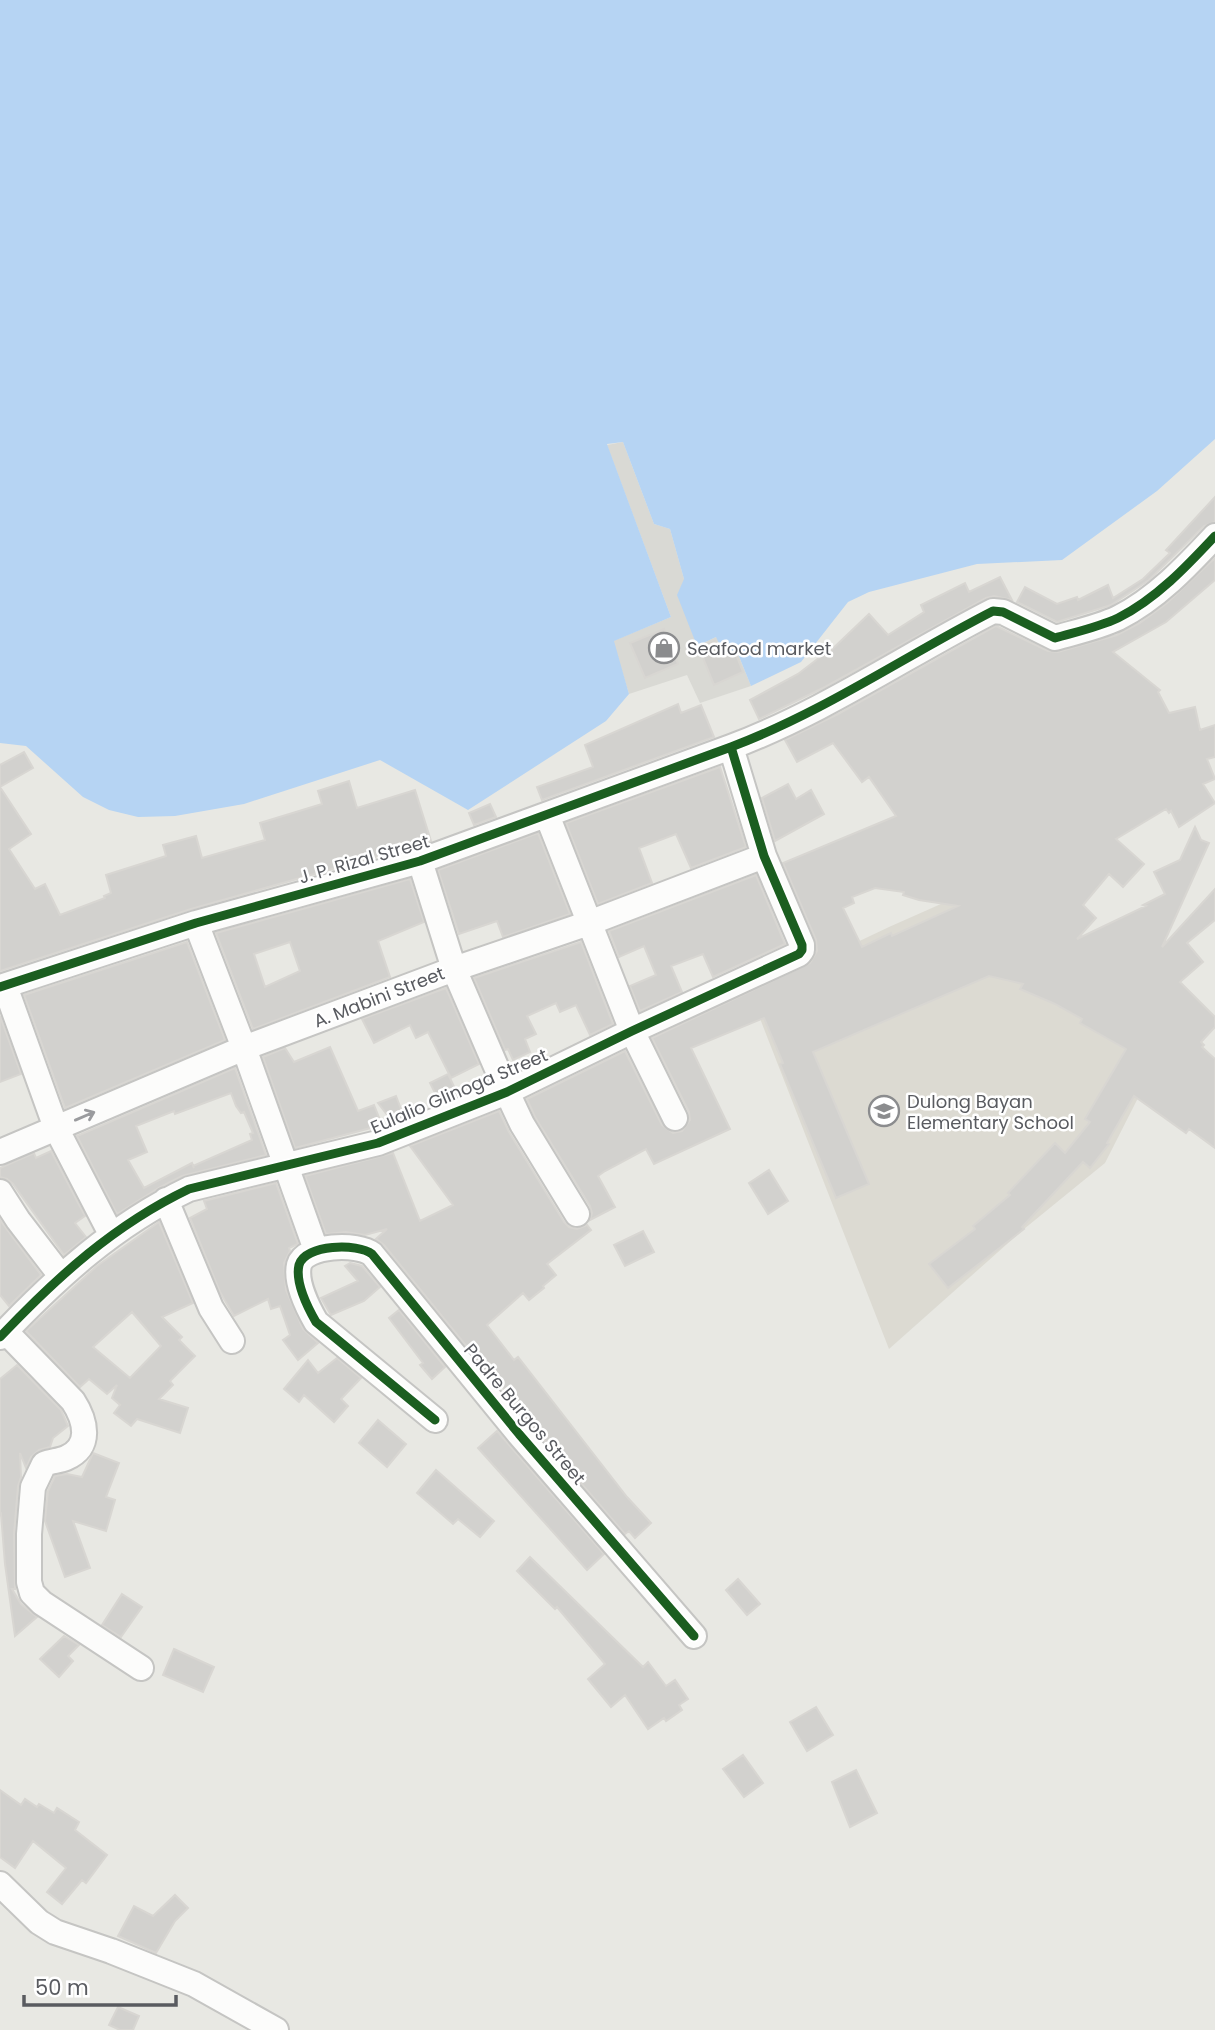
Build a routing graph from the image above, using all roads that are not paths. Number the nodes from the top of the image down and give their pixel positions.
1 (1215, 536) edge
2 (731, 747) junction
3 (547, 815) junction
4 (764, 856) junction
5 (420, 861) junction
6 (196, 923) junction
7 (589, 923) junction
8 (454, 968) junction
9 (2, 987) edge
10 (632, 1031) junction
11 (244, 1048) junction
12 (507, 1092) junction
13 (675, 1118) dead end
14 (56, 1128) junction
15 (0, 1152) edge
16 (286, 1165) junction
17 (0, 1192) edge
18 (166, 1200) junction
19 (577, 1214) dead end
20 (111, 1234) junction
21 (316, 1250) junction
22 (61, 1276) junction
23 (3, 1334) edge
24 (232, 1341) dead end
25 (435, 1420) dead end
26 (694, 1636) dead end
27 (141, 1668) dead end
28 (0, 1884) edge
29 (275, 2030) edge

1 - 2 street, J. P. Rizal Street
2 - 3 street, J. P. Rizal Street
2 - 4 street
3 - 5 street, J. P. Rizal Street
3 - 7 street
4 - 7 street, A. Mabini Street
4 - 10 street, Eulalio Glinoga Street
5 - 6 street, J. P. Rizal Street
5 - 8 street
6 - 9 street, J. P. Rizal Street
6 - 11 street
7 - 8 street, A. Mabini Street
7 - 10 street
8 - 11 street, A. Mabini Street
8 - 12 street
9 - 14 street
10 - 12 street, Eulalio Glinoga Street
10 - 13 street
14 -> 11 street, A. Mabini Street
11 - 16 street
12 - 16 street, Eulalio Glinoga Street
12 - 19 street
14 - 15 street, A. Mabini Street
14 - 20 street
16 - 18 street, Eulalio Glinoga Street
16 - 21 street
17 - 22 street
18 - 20 street, Eulalio Glinoga Street
18 - 24 street
20 - 22 street, Eulalio Glinoga Street
21 - 25 street
21 - 26 street, Padre Burgos Street
22 - 23 street, Eulalio Glinoga Street
23 - 27 street
28 - 29 street

